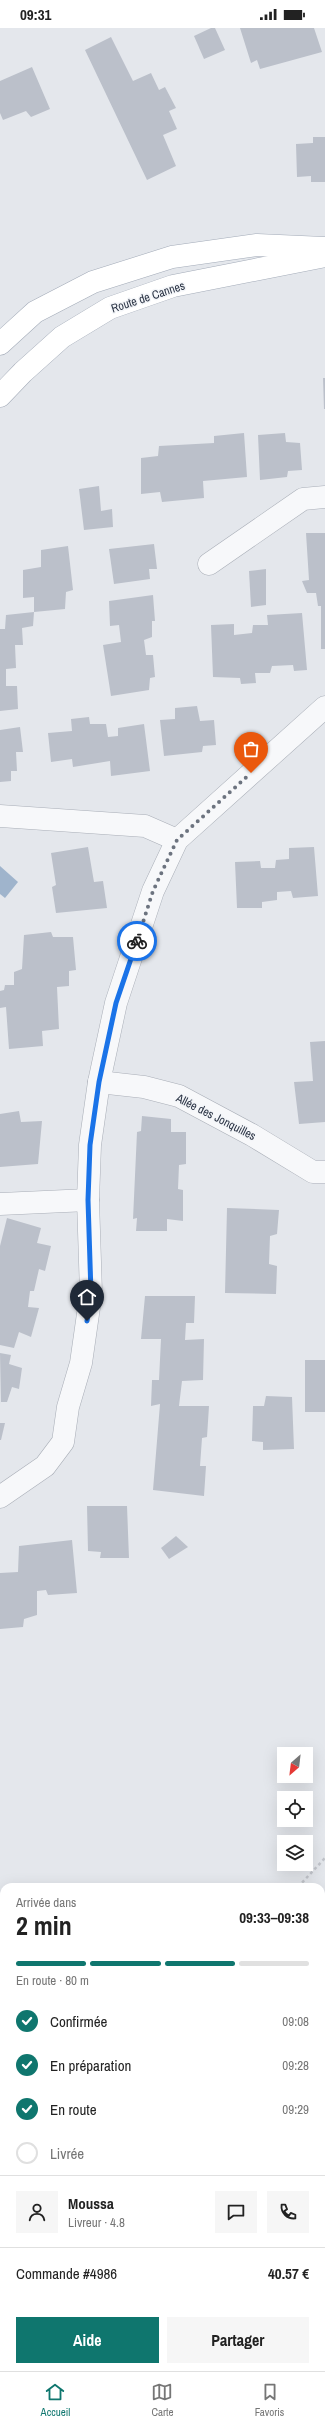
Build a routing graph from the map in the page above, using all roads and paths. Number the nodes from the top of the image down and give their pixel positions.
1 (325, 248) edge
2 (325, 256) edge
3 (0, 344) edge
4 (0, 396) edge
5 (325, 497) edge
6 (209, 564) dead end
7 (325, 707) edge
8 (0, 816) edge
9 (177, 840) junction
10 (99, 1082) junction
11 (325, 1172) edge
12 (88, 1200) junction
13 (0, 1204) edge
14 (0, 1497) edge
15 (325, 1858) edge
16 (302, 1883) edge

1 - 3 main road
2 - 4 main road, Route de Cannes
5 - 6 street
7 - 9 street
8 - 9 street
9 - 10 street
10 - 11 street, Allée des Jonquilles
10 - 12 street
12 - 13 street
12 - 14 street
15 - 16 path

